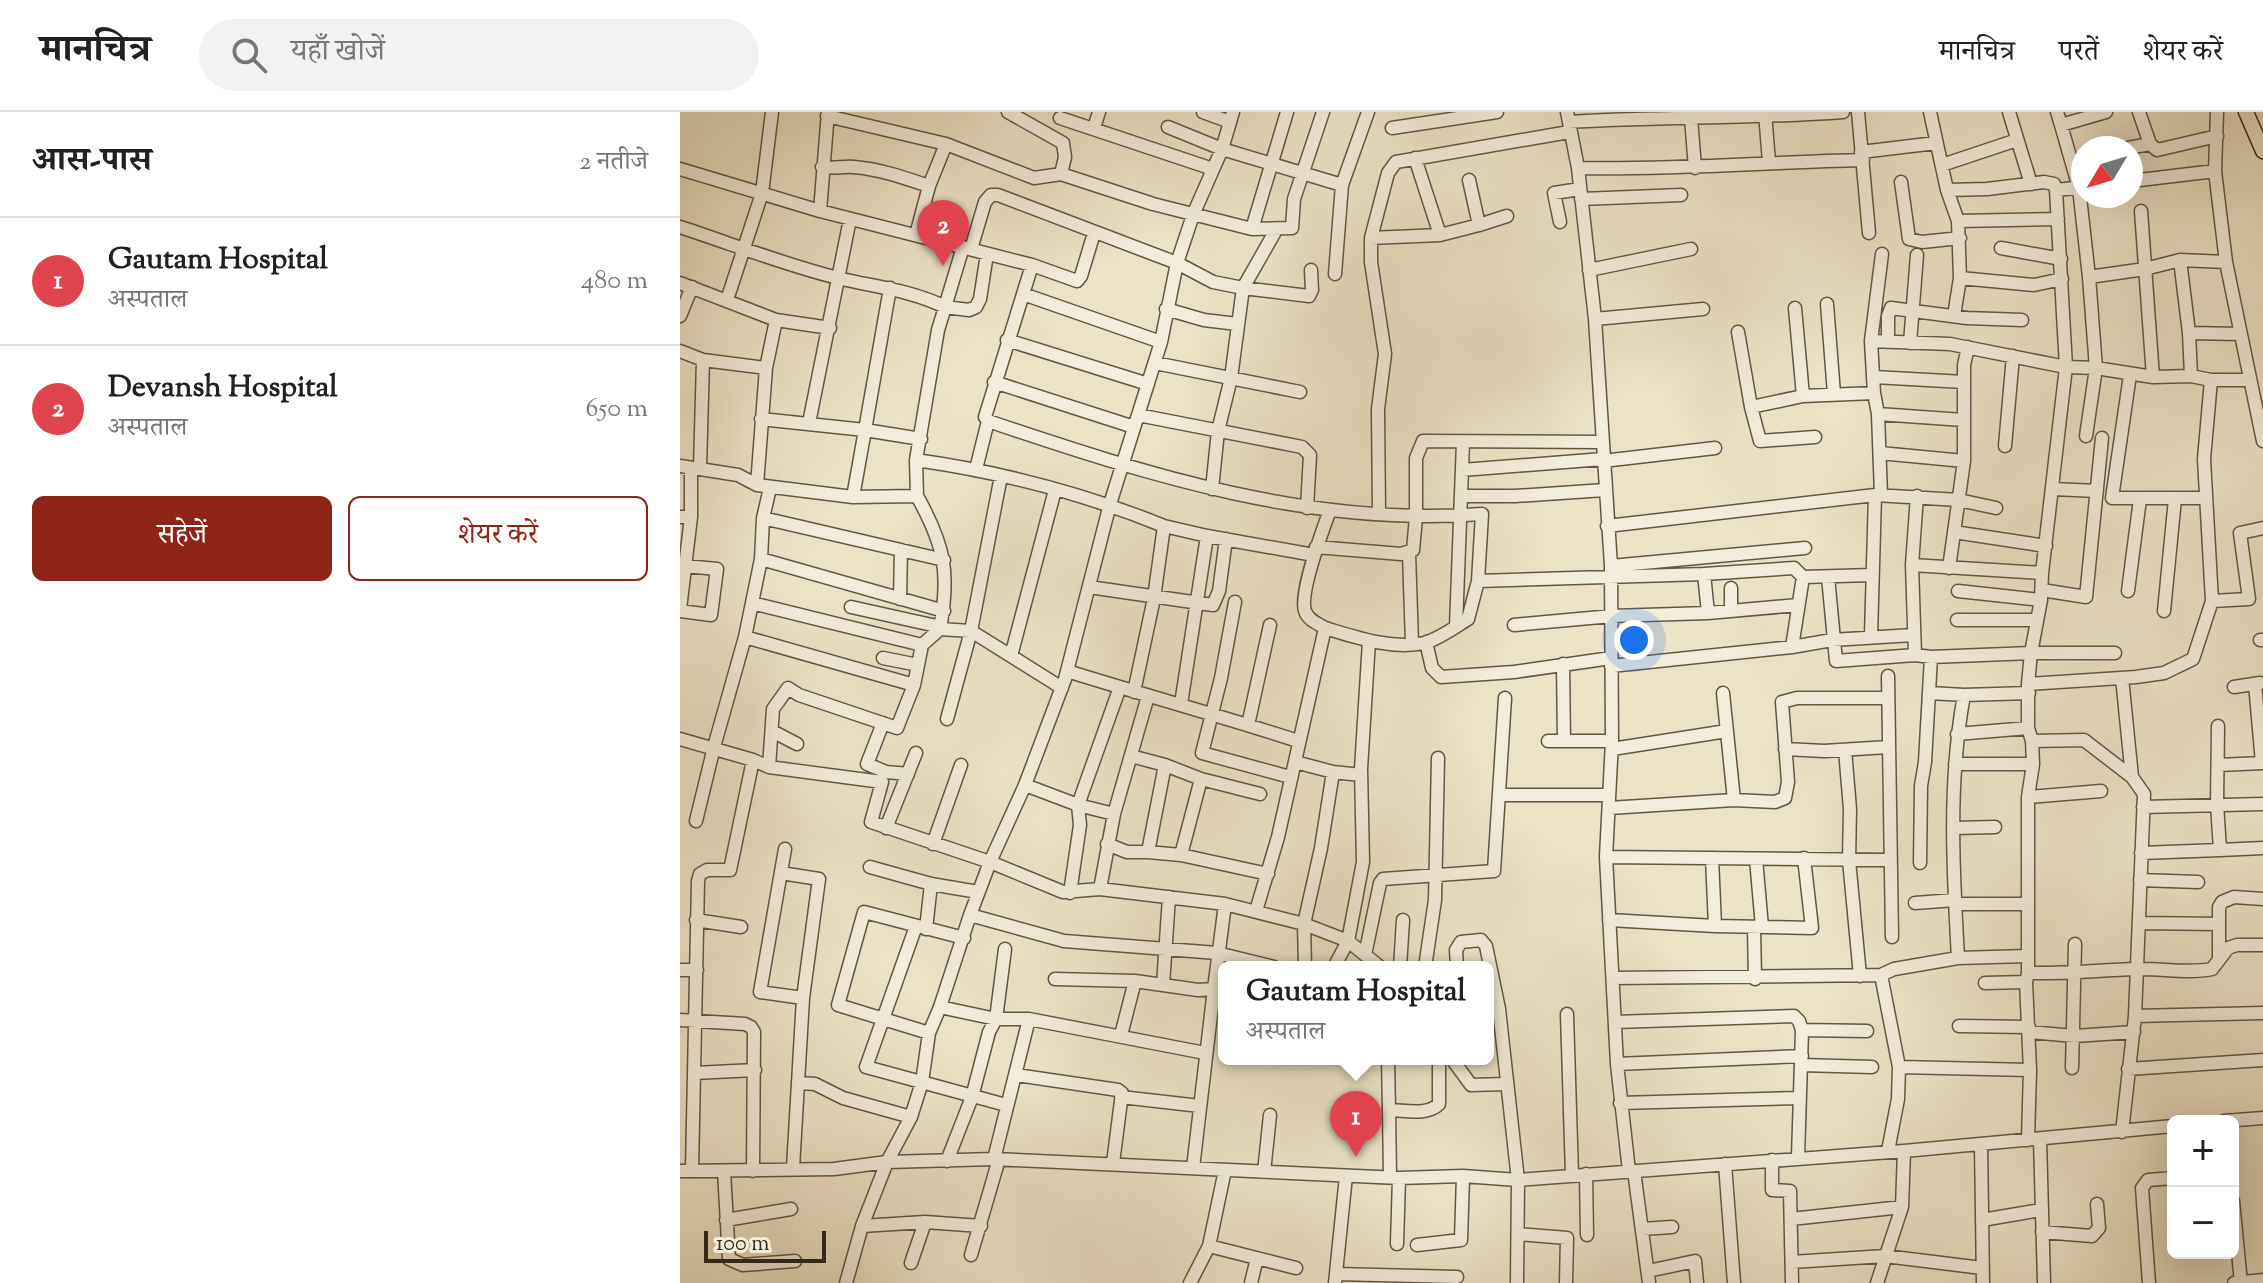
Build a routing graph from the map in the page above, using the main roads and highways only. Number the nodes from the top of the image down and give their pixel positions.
1 (2246, 112) edge
2 (2263, 151) edge

1 - 2 main road

